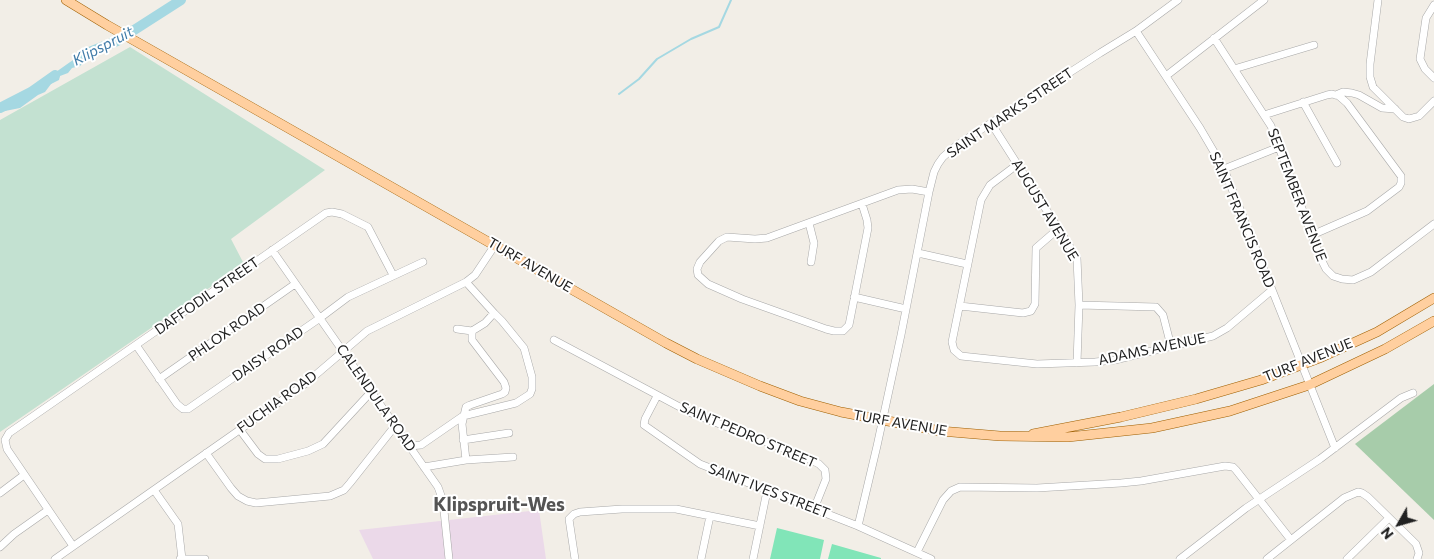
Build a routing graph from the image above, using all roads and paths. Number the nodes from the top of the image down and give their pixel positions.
1 (66, 0) edge
2 (1178, 0) edge
3 (1264, 0) edge
4 (1378, 0) edge
5 (1434, 5) edge
6 (1136, 31) junction
7 (1214, 38) junction
8 (1314, 45) dead end
9 (1234, 69) junction
10 (1166, 76) junction
11 (1434, 78) edge
12 (1336, 95) junction
13 (1434, 100) edge
14 (1303, 102) junction
15 (1395, 109) junction
16 (1264, 115) junction
17 (991, 123) junction
18 (1279, 147) junction
19 (1337, 163) dead end
20 (1018, 164) junction
21 (1224, 169) junction
22 (929, 192) junction
23 (862, 204) junction
24 (809, 223) junction
25 (1434, 224) edge
26 (1058, 229) junction
27 (1312, 235) junction
28 (495, 245) junction
29 (272, 250) junction
30 (918, 253) junction
31 (423, 262) dead end
32 (810, 262) dead end
33 (968, 264) junction
34 (393, 275) junction
35 (466, 282) junction
36 (295, 284) junction
37 (1272, 290) junction
38 (854, 298) junction
39 (1434, 298) edge
40 (1079, 305) junction
41 (960, 306) junction
42 (906, 309) junction
43 (494, 313) junction
44 (320, 318) junction
45 (1434, 321) edge
46 (457, 329) dead end
47 (472, 331) junction
48 (554, 340) dead end
49 (136, 345) junction
50 (1171, 346) junction
51 (343, 351) junction
52 (1077, 363) junction
53 (1301, 365) junction
54 (160, 379) junction
55 (1309, 385) junction
56 (371, 392) junction
57 (1413, 393) dead end
58 (657, 396) junction
59 (464, 416) junction
60 (883, 421) junction
61 (395, 426) junction
62 (240, 430) junction
63 (509, 433) dead end
64 (1028, 436) junction
65 (463, 440) junction
66 (409, 446) junction
67 (1335, 448) junction
68 (206, 453) junction
69 (512, 457) dead end
70 (466, 460) junction
71 (424, 467) junction
72 (24, 476) junction
73 (154, 490) junction
74 (767, 491) junction
75 (0, 492) edge
76 (1260, 499) junction
77 (814, 509) junction
78 (48, 510) junction
79 (710, 516) junction
80 (1389, 518) junction
81 (760, 526) junction
82 (858, 526) junction
83 (1291, 540) junction
84 (0, 546) edge
85 (73, 546) junction
86 (917, 552) junction
87 (1418, 556) edge
88 (55, 559) edge
89 (181, 559) edge
90 (205, 559) edge
91 (449, 559) edge
92 (575, 559) edge
93 (701, 559) edge
94 (753, 559) edge
95 (931, 559) edge
96 (1180, 559) edge
97 (1267, 559) edge
98 (1347, 559) edge

1 - 28 main road, TURF AVENUE
2 - 6 street, SAINT MARKS STREET
3 - 7 street
4 - 15 street
5 - 11 street
6 - 10 street, SAINT FRANCIS ROAD
6 - 17 street, SAINT MARKS STREET
7 - 9 street, SEPTEMBER AVENUE
7 - 10 street
8 - 9 street
9 - 16 street, SEPTEMBER AVENUE
10 - 21 street, SAINT FRANCIS ROAD
12 - 14 street
12 - 15 street
12 - 27 street
13 - 15 street
14 - 16 street
14 - 19 street
16 - 18 street, SEPTEMBER AVENUE
17 - 20 street, AUGUST AVENUE
17 - 22 street, SAINT MARKS STREET
18 - 21 street
18 - 27 street, SEPTEMBER AVENUE
20 - 26 street, AUGUST AVENUE
20 - 33 street, ADAMS AVENUE
21 - 37 street, SAINT FRANCIS ROAD
22 - 23 street
22 - 30 street, SAINT MARKS STREET
23 - 24 street
23 - 38 street
24 - 32 street
24 - 38 street
25 - 27 street, SEPTEMBER AVENUE
26 - 40 street, AUGUST AVENUE
26 - 41 street
28 - 35 street, FUCHIA ROAD
28 - 60 main road, TURF AVENUE
29 - 34 street, DAFFODIL STREET
29 - 36 street, CALENDULA ROAD
29 - 49 street, DAFFODIL STREET
30 - 33 street
30 - 42 street, SAINT MARKS STREET
31 - 34 street, DAISY ROAD
33 - 41 street, ADAMS AVENUE
34 - 44 street, DAISY ROAD
35 - 43 street
35 - 51 street, FUCHIA ROAD
36 - 44 street, CALENDULA ROAD
36 - 54 street, PHLOX ROAD
37 - 50 street, ADAMS AVENUE
37 - 53 street, SAINT FRANCIS ROAD
38 - 42 street
39 - 53 main road, TURF AVENUE
40 - 50 street
40 - 52 street, AUGUST AVENUE
41 - 52 street, ADAMS AVENUE
42 - 60 street, SAINT MARKS STREET
43 - 47 street
43 - 59 street
44 - 51 street, CALENDULA ROAD
44 - 54 street, DAISY ROAD
45 - 55 main road, TURF AVENUE
46 - 47 street
47 - 59 street
48 - 58 street, SAINT PEDRO STREET
49 - 54 street, DAISY ROAD
49 - 72 street, DAFFODIL STREET
50 - 52 street, ADAMS AVENUE
51 - 56 street, CALENDULA ROAD
51 - 62 street, FUCHIA ROAD
53 - 55 street, SAINT FRANCIS ROAD
53 - 64 main road, TURF AVENUE
55 - 64 main road, TURF AVENUE
55 - 67 street, SAINT FRANCIS ROAD
56 - 61 street, CALENDULA ROAD
56 - 62 street
57 - 67 street
58 - 74 street, SAINT IVES STREET
58 - 77 street, SAINT PEDRO STREET
59 - 65 street
59 - 66 street
60 - 64 main road, TURF AVENUE
60 - 82 street, SAINT MARKS STREET
61 - 66 street, CALENDULA ROAD
61 - 68 street
62 - 68 street, FUCHIA ROAD
63 - 65 street
65 - 70 street
66 - 71 street, CALENDULA ROAD
67 - 76 street
68 - 73 street, FUCHIA ROAD
69 - 70 street
70 - 71 street
71 - 91 street, CALENDULA ROAD
72 - 75 street
72 - 78 street
73 - 85 street, FUCHIA ROAD
73 - 89 street
74 - 77 street, SAINT IVES STREET
74 - 81 street
76 - 83 street
76 - 86 street
76 - 96 street
77 - 82 street, SAINT IVES STREET
78 - 84 street
78 - 85 street
79 - 81 street
79 - 92 street
79 - 93 street
80 - 83 street
80 - 87 street
80 - 98 street
81 - 94 street
82 - 86 street, SAINT IVES STREET
83 - 97 street
85 - 88 street, FUCHIA ROAD
86 - 95 street, SAINT IVES STREET
89 - 90 street

